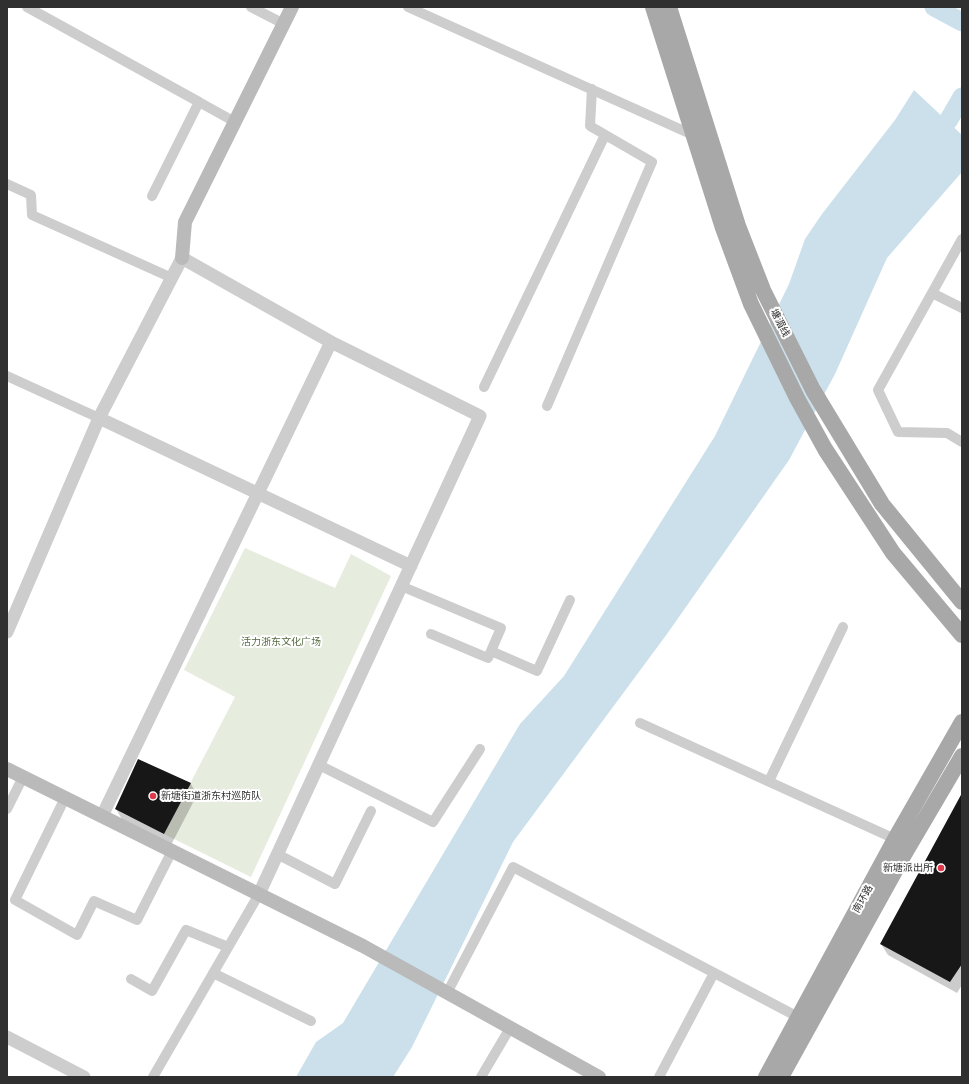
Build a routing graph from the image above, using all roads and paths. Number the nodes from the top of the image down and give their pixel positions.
1 (27, 7) edge
2 (251, 7) edge
3 (292, 7) edge
4 (408, 7) edge
5 (653, 7) edge
6 (669, 7) edge
7 (284, 24) junction
8 (592, 89) junction
9 (199, 102) junction
10 (235, 122) junction
11 (605, 135) junction
12 (693, 135) junction
13 (7, 184) edge
14 (152, 196) dead end
15 (962, 239) edge
16 (182, 258) junction
17 (172, 278) junction
18 (932, 293) junction
19 (962, 308) edge
20 (331, 342) junction
21 (7, 376) edge
22 (484, 387) dead end
23 (547, 406) dead end
24 (99, 418) junction
25 (962, 442) edge
26 (258, 494) junction
27 (411, 566) junction
28 (401, 586) junction
29 (570, 600) dead end
30 (962, 602) edge
31 (843, 628) dead end
32 (7, 632) edge
33 (431, 634) dead end
34 (962, 635) edge
35 (491, 650) junction
36 (640, 722) dead end
37 (962, 722) edge
38 (480, 749) dead end
39 (962, 756) edge
40 (319, 765) junction
41 (7, 769) edge
42 (23, 777) junction
43 (769, 782) junction
44 (65, 798) junction
45 (7, 809) edge
46 (371, 811) dead end
47 (102, 816) junction
48 (895, 840) junction
49 (172, 851) junction
50 (277, 854) junction
51 (259, 894) junction
52 (228, 947) junction
53 (213, 973) junction
54 (714, 973) junction
55 (131, 979) dead end
56 (447, 993) junction
57 (798, 1017) junction
58 (310, 1021) dead end
59 (510, 1028) junction
60 (7, 1037) edge
61 (84, 1077) edge
62 (153, 1077) edge
63 (481, 1077) edge
64 (599, 1077) edge
65 (659, 1077) edge
66 (766, 1077) edge
67 (781, 1077) edge

1 - 9 street
2 - 7 street
3 - 7 main road
4 - 8 street
5 - 12 main road
6 - 30 main road, 塘湄线
7 - 10 main road
8 - 11 street
8 - 12 street
9 - 10 street
9 - 14 street
10 - 16 main road
11 - 22 street
11 - 23 street
12 - 34 main road
13 - 17 street
15 - 18 street
16 - 17 street
16 - 20 street
17 - 24 street
18 - 19 street
18 - 25 street
20 - 26 street
20 - 27 street
21 - 24 street
24 - 26 street
24 - 32 street
26 - 27 street
26 - 47 street
27 - 28 street
28 - 35 street
28 - 40 street
29 - 35 street
31 - 43 street
33 - 35 street
36 - 43 street
37 - 48 main road, 南环路
38 - 40 street
39 - 67 main road, 南环路
40 - 50 street
41 - 42 main road
42 - 44 main road
42 - 45 street
43 - 48 street
44 - 47 main road
44 - 49 street
46 - 50 street
47 - 49 main road
48 - 57 main road, 南环路
49 - 51 main road
50 - 51 street
51 - 52 street
51 - 56 main road
52 - 53 street
52 - 55 street
53 - 58 street
53 - 62 street
54 - 56 street
54 - 57 street
54 - 65 street
56 - 59 main road
57 - 66 main road, 南环路
59 - 63 street
59 - 64 main road
60 - 61 street

